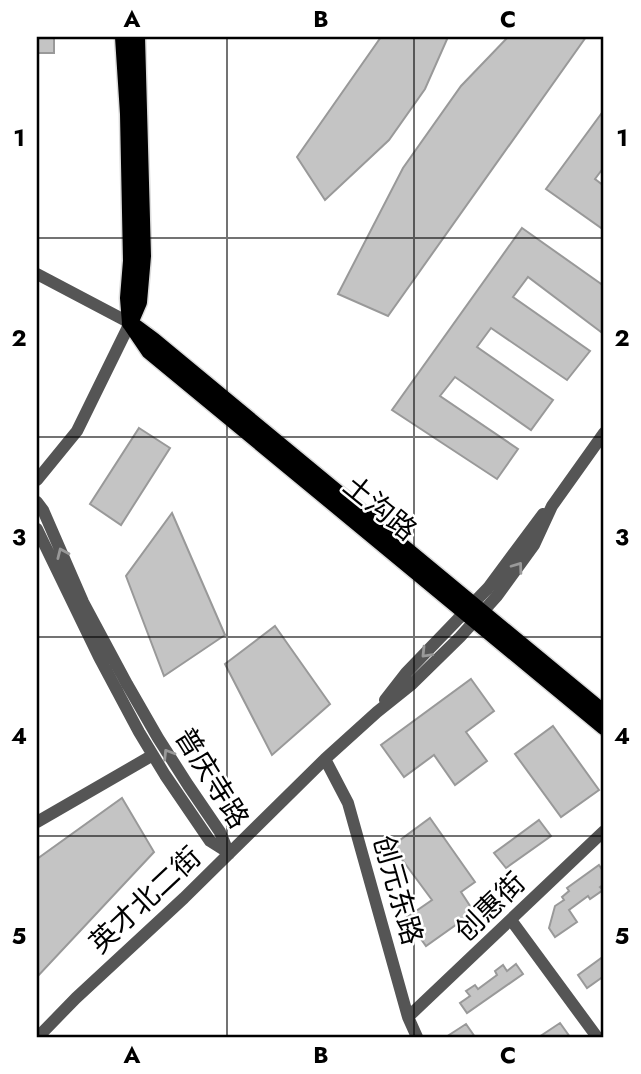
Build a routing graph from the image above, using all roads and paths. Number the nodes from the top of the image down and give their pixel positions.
1 (122, 37) edge
2 (137, 37) edge
3 (37, 274) edge
4 (130, 323) junction
5 (604, 433) edge
6 (37, 480) edge
7 (37, 502) edge
8 (37, 529) edge
9 (474, 612) junction
10 (604, 713) edge
11 (604, 727) edge
12 (153, 755) junction
13 (325, 759) junction
14 (37, 822) edge
15 (604, 831) edge
16 (229, 854) junction
17 (511, 920) junction
18 (408, 1017) junction
19 (38, 1037) edge
20 (417, 1037) edge
21 (597, 1037) edge

1 - 4 main road
2 - 4 main road
3 - 4 street
4 - 6 street
4 - 9 main road, 土沟路
5 - 9 street, 英才北二街
16 -> 7 street, 普庆寺路
8 - 12 street, 普庆寺路
9 - 10 main road, 土沟路
9 - 11 main road, 土沟路
9 - 13 street, 英才北二街
12 - 14 street
12 - 16 street, 普庆寺路
13 - 16 street, 英才北二街
13 - 18 street, 创元东路
15 - 17 street, 创惠街
16 - 19 street, 英才北二街
17 - 18 street, 创惠街
17 - 21 street
18 - 20 street, 创元东路

